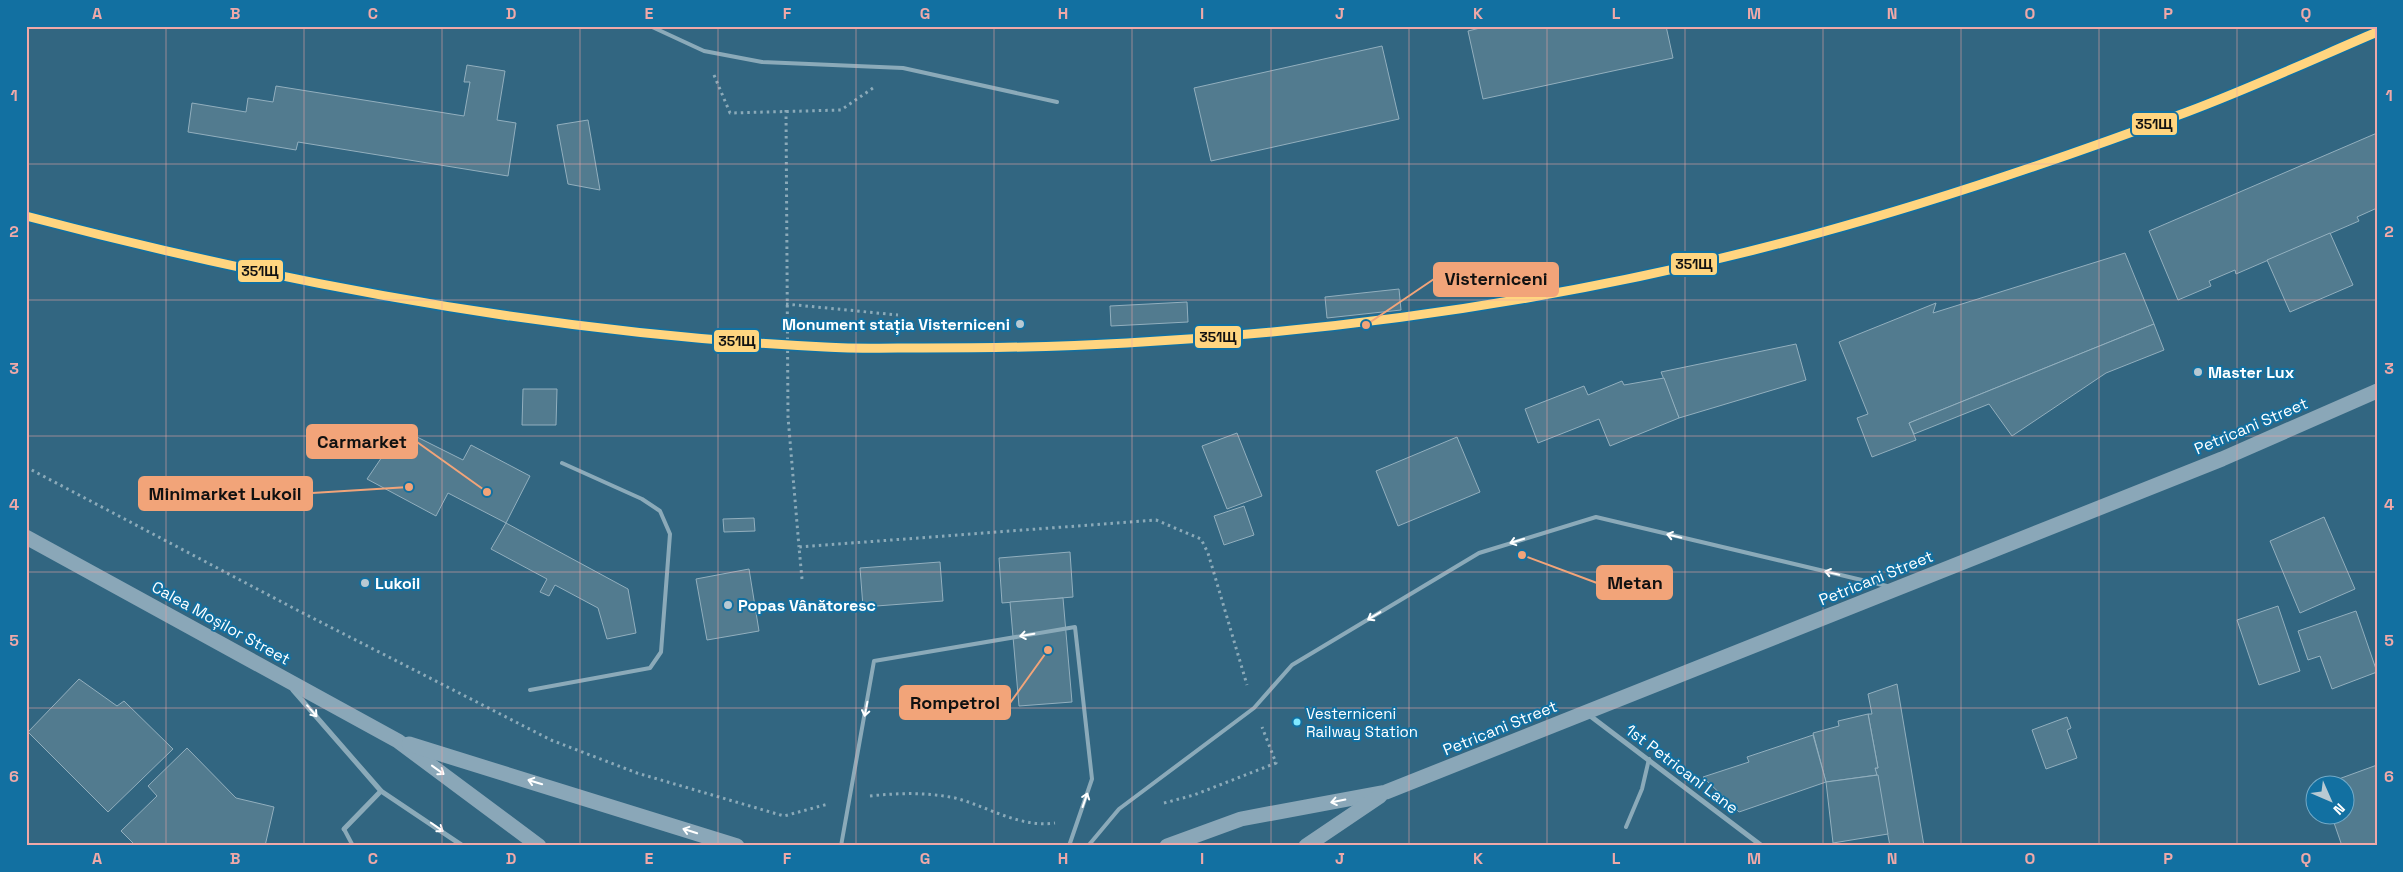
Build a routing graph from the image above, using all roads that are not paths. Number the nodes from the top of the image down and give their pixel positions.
1 (650, 26) edge
2 (1057, 102) dead end
3 (2377, 392) edge
4 (562, 463) dead end
5 (26, 537) edge
6 (1897, 588) junction
7 (280, 675) junction
8 (530, 690) dead end
9 (1587, 713) junction
10 (398, 741) junction
11 (1649, 759) junction
12 (381, 791) junction
13 (1386, 792) junction
14 (1626, 827) dead end
15 (344, 829) joint
16 (353, 846) edge
17 (463, 846) edge
18 (539, 846) edge
19 (737, 846) edge
20 (841, 846) edge
21 (1069, 846) edge
22 (1088, 846) edge
23 (1167, 846) edge
24 (1306, 846) edge
25 (1762, 846) edge

1 - 2 lane
3 - 6 main road, Petricani Street
4 - 8 lane
5 - 7 main road, Calea Moșilor Street
6 - 9 main road, Petricani Street
6 -> 22 lane
7 - 10 main road, Calea Moșilor Street
7 -> 12 street
9 - 11 street, 1st Petricani Lane
9 - 13 main road, Petricani Street
10 -> 18 main road
19 -> 10 main road
11 - 14 lane
11 - 25 street, 1st Petricani Lane
12 - 15 street
12 -> 17 street
13 -> 23 main road, Petricani Street
13 - 24 main road, Petricani Street
15 - 16 lane
21 -> 20 lane

